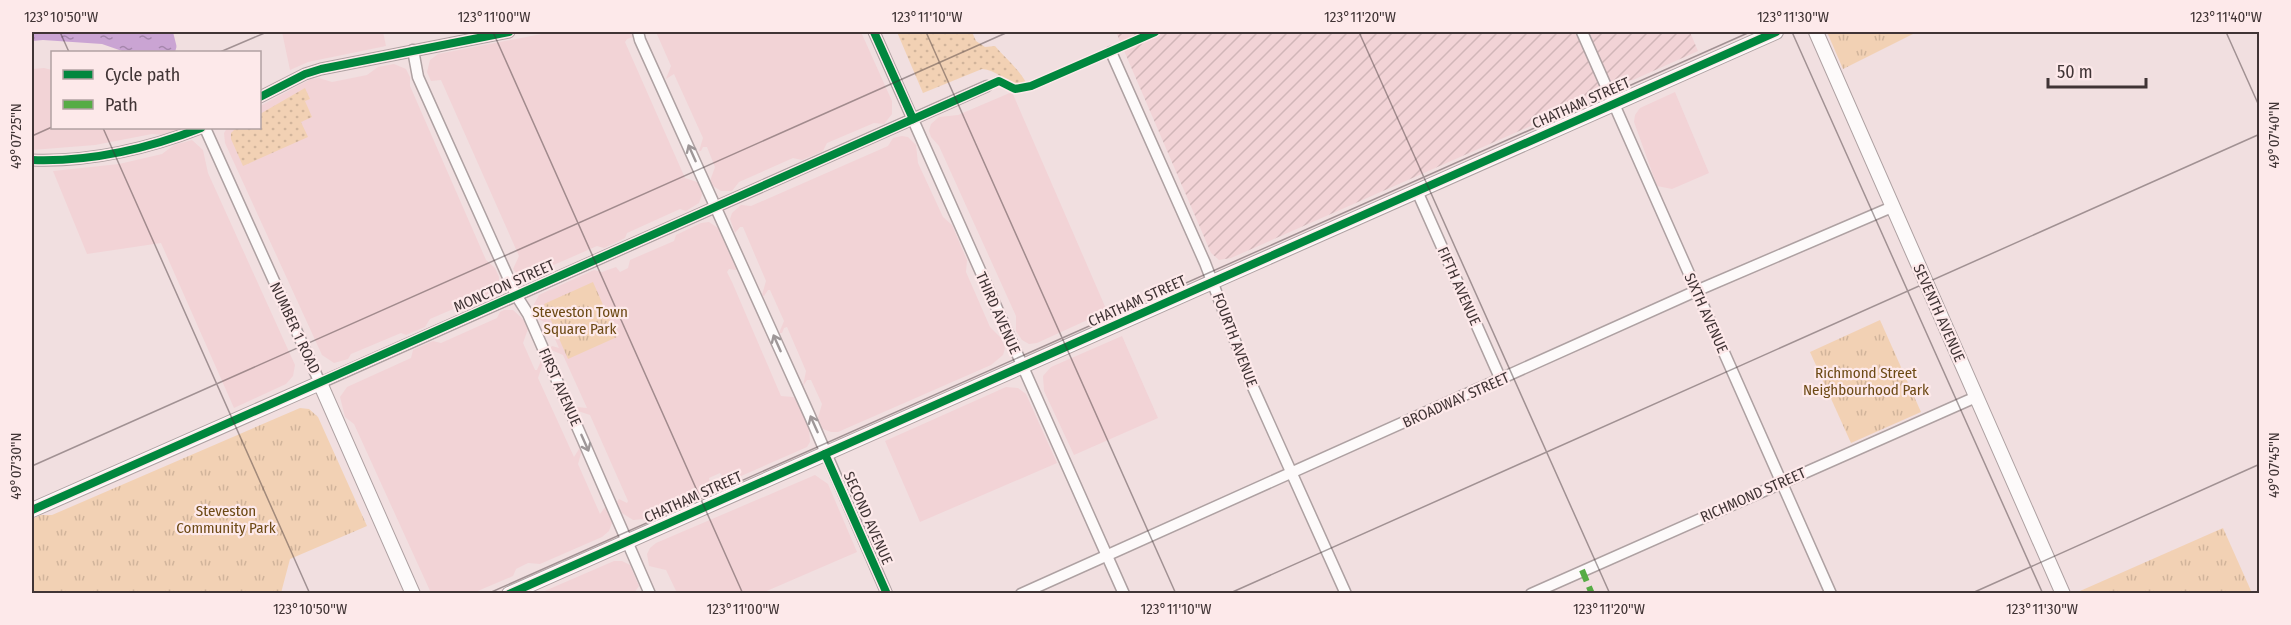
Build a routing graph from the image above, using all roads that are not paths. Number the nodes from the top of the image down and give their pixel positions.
1 (509, 32) edge
2 (638, 32) edge
3 (874, 32) edge
4 (1582, 32) edge
5 (1776, 32) edge
6 (1816, 32) edge
7 (413, 50) junction
8 (1110, 52) dead end
9 (987, 86) dead end
10 (261, 96) edge
11 (1614, 103) junction
12 (913, 119) junction
13 (200, 129) edge
14 (203, 129) edge
15 (32, 160) edge
16 (1417, 191) junction
17 (716, 207) junction
18 (1892, 207) junction
19 (1213, 282) junction
20 (1696, 291) junction
21 (516, 295) junction
22 (1022, 367) junction
23 (1501, 380) junction
24 (320, 383) junction
25 (1976, 397) junction
26 (825, 454) junction
27 (1292, 472) junction
28 (1782, 483) junction
29 (32, 510) edge
30 (627, 541) junction
31 (1107, 556) junction
32 (2058, 592) edge
33 (413, 594) edge
34 (509, 594) edge
35 (650, 594) edge
36 (887, 594) edge
37 (1021, 594) edge
38 (1124, 594) edge
39 (1346, 594) edge
40 (1530, 594) edge
41 (1831, 594) edge

1 - 7 street
17 -> 2 street, SECOND AVENUE
3 - 12 street, THIRD AVENUE
4 - 11 street, SIXTH AVENUE
5 - 11 street, CHATHAM STREET
6 - 18 street, SEVENTH AVENUE
7 - 10 street
7 - 21 street, FIRST AVENUE
8 - 19 street, FOURTH AVENUE
9 - 12 street, MONCTON STREET
11 - 16 street, CHATHAM STREET
11 - 20 street, SIXTH AVENUE
12 - 17 street, MONCTON STREET
12 - 22 street, THIRD AVENUE
13 - 15 street
14 - 24 street, NUMBER 1 ROAD
16 - 19 street, CHATHAM STREET
16 - 23 street, FIFTH AVENUE
17 - 21 street, MONCTON STREET
26 -> 17 street, SECOND AVENUE
18 - 20 street, BROADWAY STREET
18 - 25 street, SEVENTH AVENUE
19 - 22 street, CHATHAM STREET
19 - 27 street, FOURTH AVENUE
20 - 23 street, BROADWAY STREET
20 - 28 street, SIXTH AVENUE
21 - 24 street, MONCTON STREET
21 -> 30 street, FIRST AVENUE
22 - 26 street, CHATHAM STREET
22 - 31 street, THIRD AVENUE
23 - 27 street, BROADWAY STREET
24 - 29 street, MONCTON STREET
24 - 33 street, NUMBER 1 ROAD
25 - 28 street, RICHMOND STREET
25 - 32 street, SEVENTH AVENUE
26 - 30 street, CHATHAM STREET
26 - 36 street, SECOND AVENUE
27 - 31 street, BROADWAY STREET
27 - 39 street, FOURTH AVENUE
28 - 40 street, RICHMOND STREET
28 - 41 street, SIXTH AVENUE
30 - 34 street, CHATHAM STREET
30 - 35 street, FIRST AVENUE
31 - 37 street, BROADWAY STREET
31 - 38 street, THIRD AVENUE

